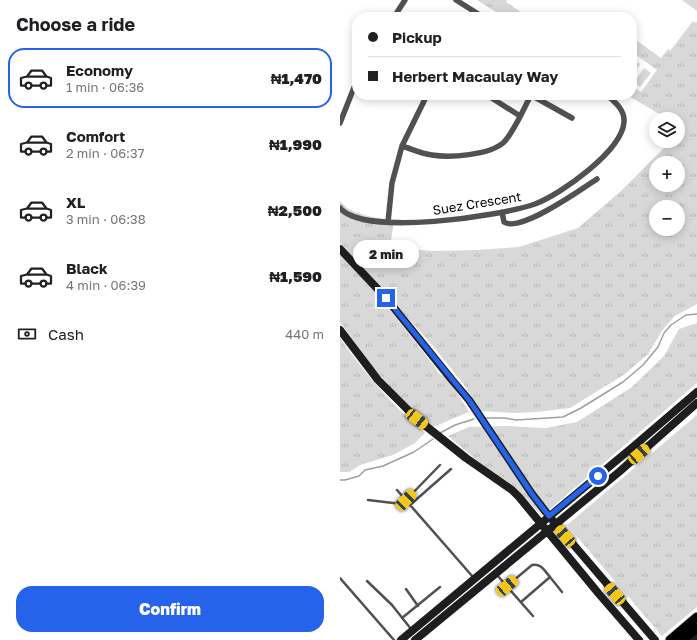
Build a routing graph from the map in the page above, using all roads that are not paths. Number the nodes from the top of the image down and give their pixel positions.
1 (406, 0) edge
2 (456, 0) edge
3 (398, 12) edge
4 (475, 12) edge
5 (352, 93) edge
6 (425, 100) edge
7 (496, 100) edge
8 (528, 100) edge
9 (540, 100) edge
10 (613, 100) edge
11 (520, 116) junction
12 (572, 118) dead end
13 (340, 123) edge
14 (402, 146) junction
15 (597, 179) dead end
16 (340, 208) edge
17 (502, 212) junction
18 (388, 222) junction
19 (340, 249) edge
20 (340, 330) edge
21 (697, 392) edge
22 (697, 403) edge
23 (440, 465) dead end
24 (451, 469) dead end
25 (397, 490) dead end
26 (368, 500) dead end
27 (406, 500) junction
28 (410, 505) junction
29 (549, 516) junction
30 (541, 523) junction
31 (555, 524) junction
32 (547, 530) junction
33 (495, 573) junction
34 (550, 577) junction
35 (340, 578) edge
36 (475, 579) junction
37 (367, 581) dead end
38 (507, 586) junction
39 (440, 588) dead end
40 (406, 589) dead end
41 (562, 592) dead end
42 (521, 602) junction
43 (418, 606) junction
44 (533, 616) dead end
45 (697, 617) edge
46 (402, 618) junction
47 (697, 628) edge
48 (412, 630) junction
49 (697, 635) edge
50 (416, 639) edge
51 (394, 640) edge
52 (401, 640) edge
53 (639, 640) edge
54 (655, 640) edge
55 (670, 640) edge
56 (682, 640) edge
57 (691, 640) edge

1 - 3 street
2 - 4 street
5 - 13 street
6 - 14 street
7 - 11 street
8 - 11 street
9 - 12 street
10 - 17 street, Suez Crescent
11 - 14 street
14 - 18 street
15 - 17 street
16 - 18 street, Suez Crescent
17 - 18 street, Suez Crescent
19 - 29 main road
20 - 30 main road
21 - 29 main road
22 - 31 main road
23 - 27 lane
24 - 28 lane
25 - 27 lane
26 - 28 lane
27 - 28 lane
28 - 36 lane
29 - 30 main road
29 - 31 main road
30 - 32 main road
30 - 36 main road
31 - 32 main road
31 - 54 main road
32 - 33 main road
32 - 53 main road
33 - 38 lane
33 - 50 main road
34 - 38 lane
34 - 41 lane
34 - 42 lane
35 - 51 lane
36 - 48 main road
37 - 46 lane
38 - 42 lane
39 - 43 lane
40 - 43 lane
42 - 44 lane
43 - 46 lane
45 - 55 main road
46 - 48 lane
47 - 56 main road
48 - 50 lane
48 - 52 main road
49 - 57 main road

